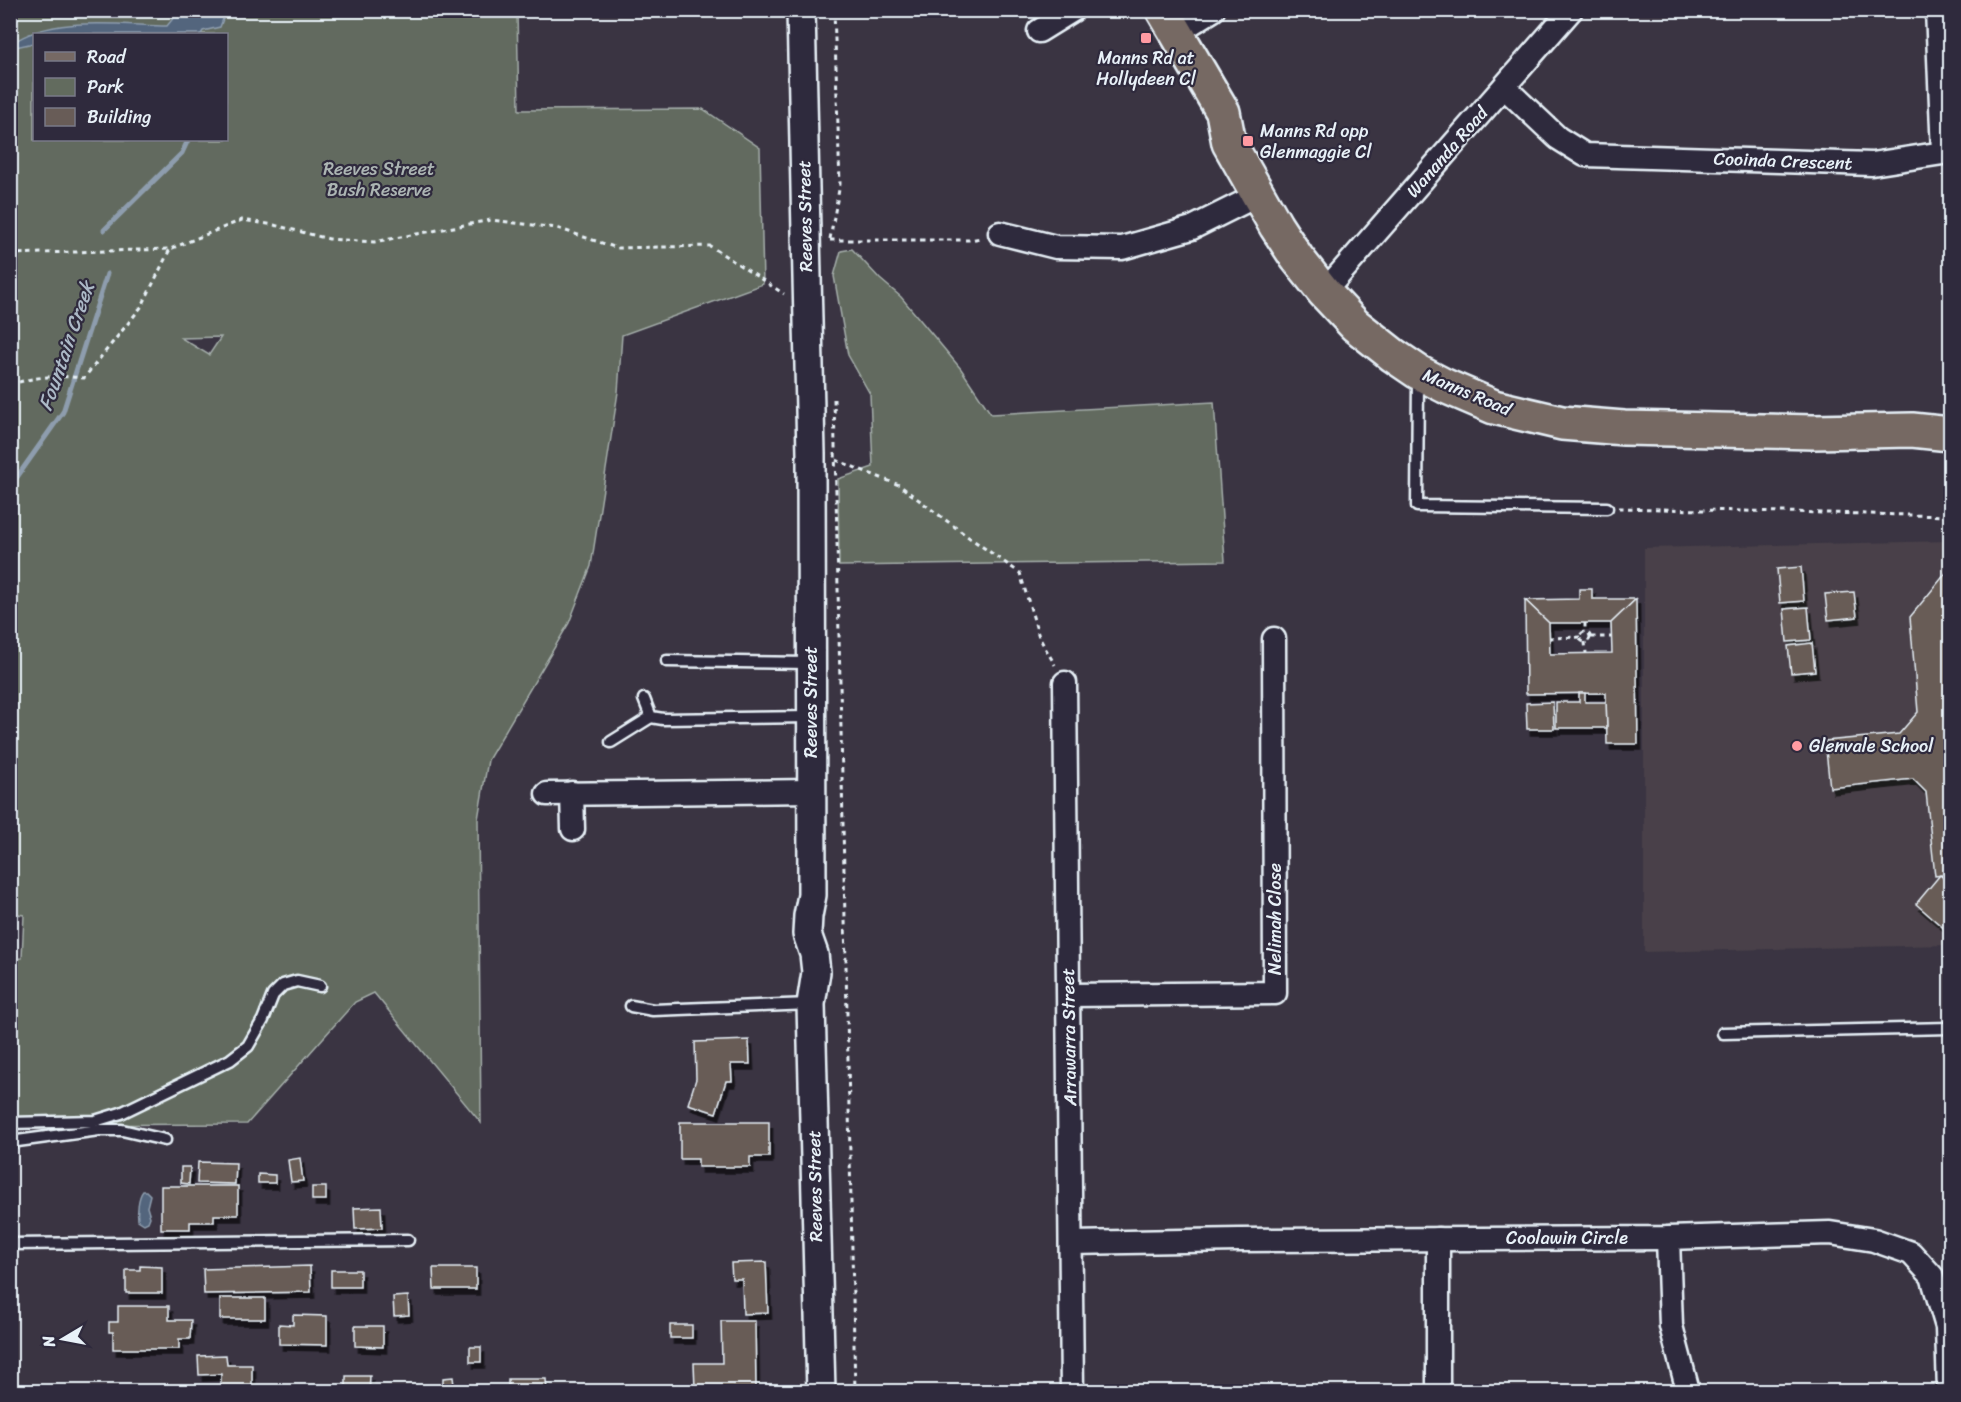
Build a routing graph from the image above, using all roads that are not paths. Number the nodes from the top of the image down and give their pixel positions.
1 (801, 10) edge
2 (1073, 10) edge
3 (1141, 10) edge
4 (1213, 10) edge
5 (1571, 10) edge
6 (1936, 10) edge
7 (1170, 22) edge
8 (1039, 31) dead end
9 (1504, 87) junction
10 (1229, 143) junction
11 (1258, 195) junction
12 (1000, 233) road end
13 (1324, 292) junction
14 (1418, 372) junction
15 (1814, 432) junction
16 (1950, 434) edge
17 (1950, 451) edge
18 (1607, 508) road end
19 (1274, 639) dead end
20 (667, 661) dead end
21 (811, 663) junction
22 (1065, 682) road end
23 (644, 699) dead end
24 (651, 717) junction
25 (811, 717) junction
26 (611, 742) dead end
27 (812, 791) junction
28 (572, 793) junction
29 (547, 794) dead end
30 (573, 829) dead end
31 (320, 986) dead end
32 (1069, 995) junction
33 (811, 1004) junction
34 (631, 1006) dead end
35 (1950, 1028) edge
36 (1723, 1033) dead end
37 (10, 1123) edge
38 (165, 1140) dead end
39 (10, 1142) edge
40 (1668, 1238) junction
41 (1438, 1239) junction
42 (408, 1240) dead end
43 (1071, 1243) junction
44 (10, 1244) edge
45 (1687, 1388) dead end
46 (820, 1392) edge
47 (1072, 1392) edge
48 (1438, 1392) edge
49 (1949, 1392) edge

1 - 21 street, Reeves Street
2 - 8 street
3 - 10 main road, Manns Road
4 - 7 street
5 - 9 street, Wananda Road
6 - 9 street, Cooinda Crescent
7 - 10 main road, Manns Road
9 - 13 street, Wananda Road
10 - 11 main road, Manns Road
11 - 12 street
11 - 13 main road, Manns Road
13 - 14 main road, Manns Road
14 - 15 main road, Manns Road
14 - 18 lane
15 - 16 main road, Manns Road
15 - 17 main road, Manns Road
19 - 32 street, Nelimah Close
20 - 21 lane
21 - 25 street, Reeves Street
22 - 32 street, Arrawarra Street
23 - 24 lane
24 - 25 lane
24 - 26 lane
25 - 27 street, Reeves Street
27 - 28 street
27 - 33 street, Reeves Street
28 - 29 street
28 - 30 street
31 - 37 lane
32 - 43 street, Arrawarra Street
33 - 34 lane
33 - 46 street, Reeves Street
35 - 36 lane
38 - 39 lane
40 - 41 street, Coolawin Circle
40 - 45 street
40 - 49 street, Coolawin Circle
41 - 43 street, Coolawin Circle
41 - 48 street
42 - 44 lane
43 - 47 street, Arrawarra Street

